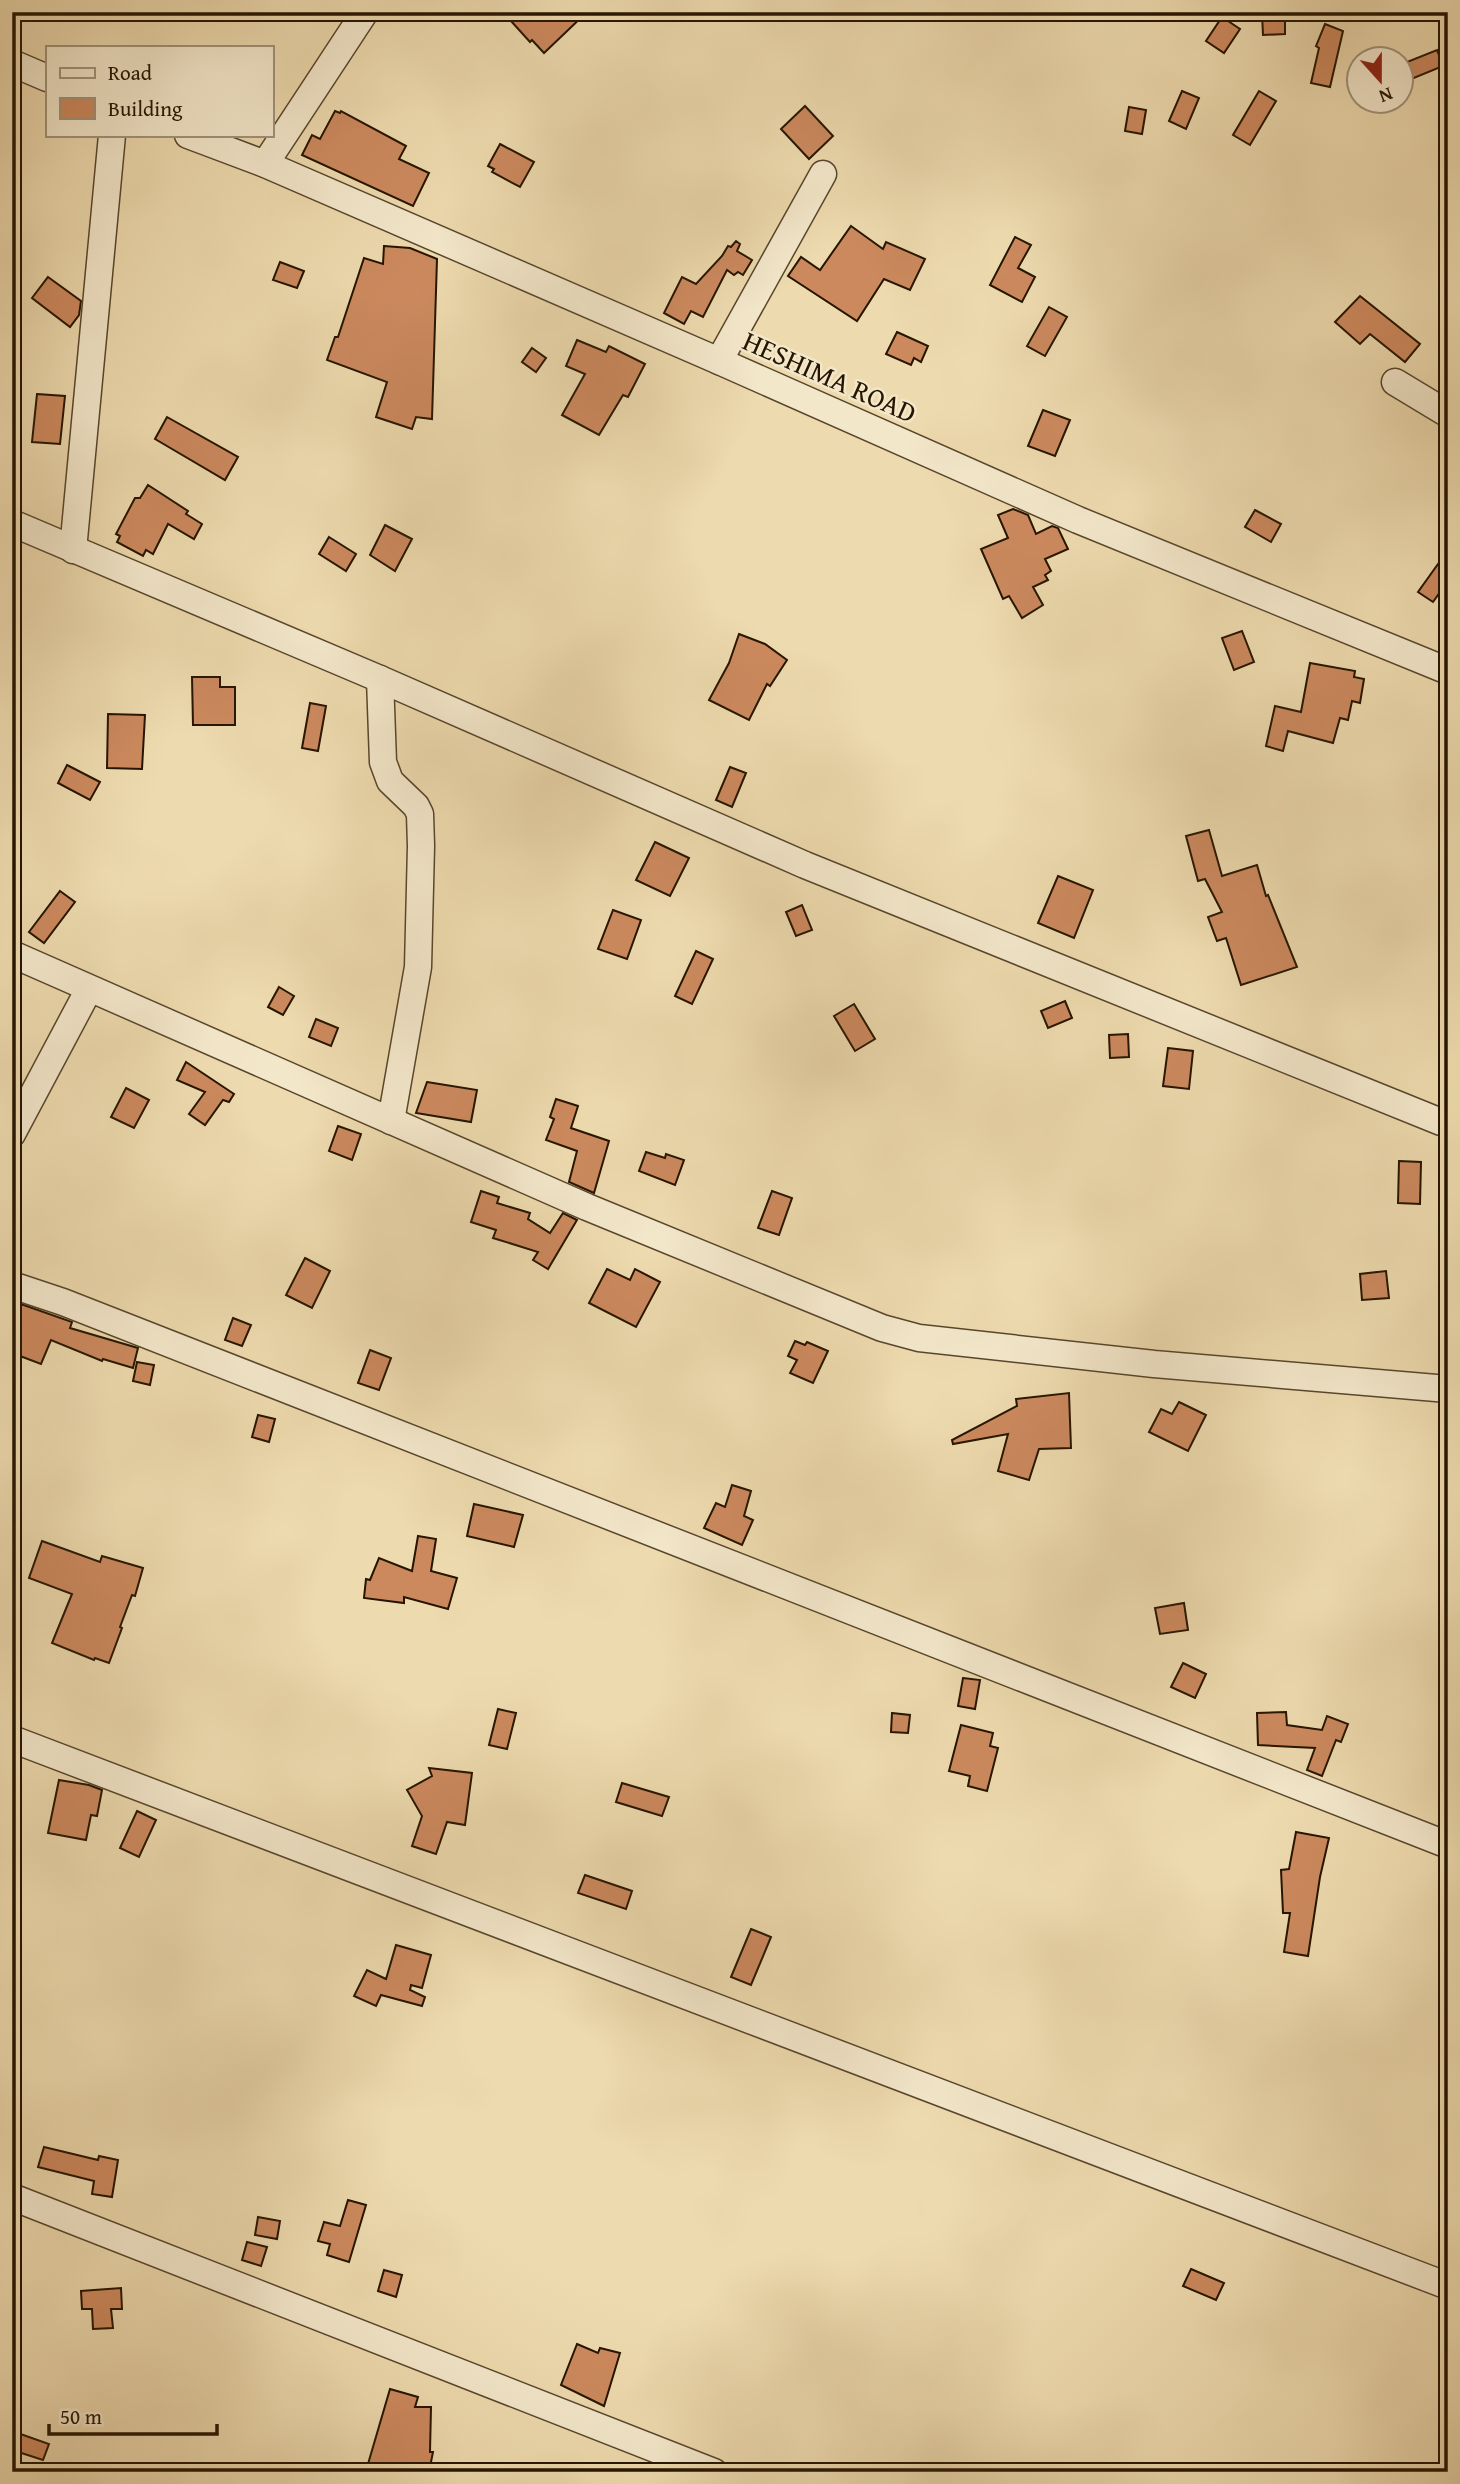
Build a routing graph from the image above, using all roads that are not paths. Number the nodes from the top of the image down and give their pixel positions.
1 (365, 12) edge
2 (12, 63) edge
3 (46, 78) edge
4 (112, 136) edge
5 (191, 136) edge
6 (265, 164) junction
7 (823, 174) dead end
8 (719, 361) junction
9 (1395, 382) dead end
10 (1448, 414) edge
11 (12, 523) edge
12 (73, 550) junction
13 (1446, 665) edge
14 (380, 679) junction
15 (12, 954) edge
16 (89, 989) junction
17 (391, 1121) junction
18 (1448, 1123) edge
19 (12, 1134) edge
20 (12, 1285) edge
21 (1448, 1389) edge
22 (12, 1739) edge
23 (1448, 1845) edge
24 (12, 2197) edge
25 (1448, 2286) edge
26 (714, 2472) edge

1 - 6 street
2 - 3 street
4 - 12 street
5 - 6 street, HESHIMA ROAD
6 - 8 street, HESHIMA ROAD
7 - 8 street
8 - 13 street, HESHIMA ROAD
9 - 10 street
11 - 12 street
12 - 14 street
14 - 17 street
14 - 18 street
15 - 16 street
16 - 17 street
16 - 19 street
17 - 21 street
20 - 23 street
22 - 25 street
24 - 26 street

